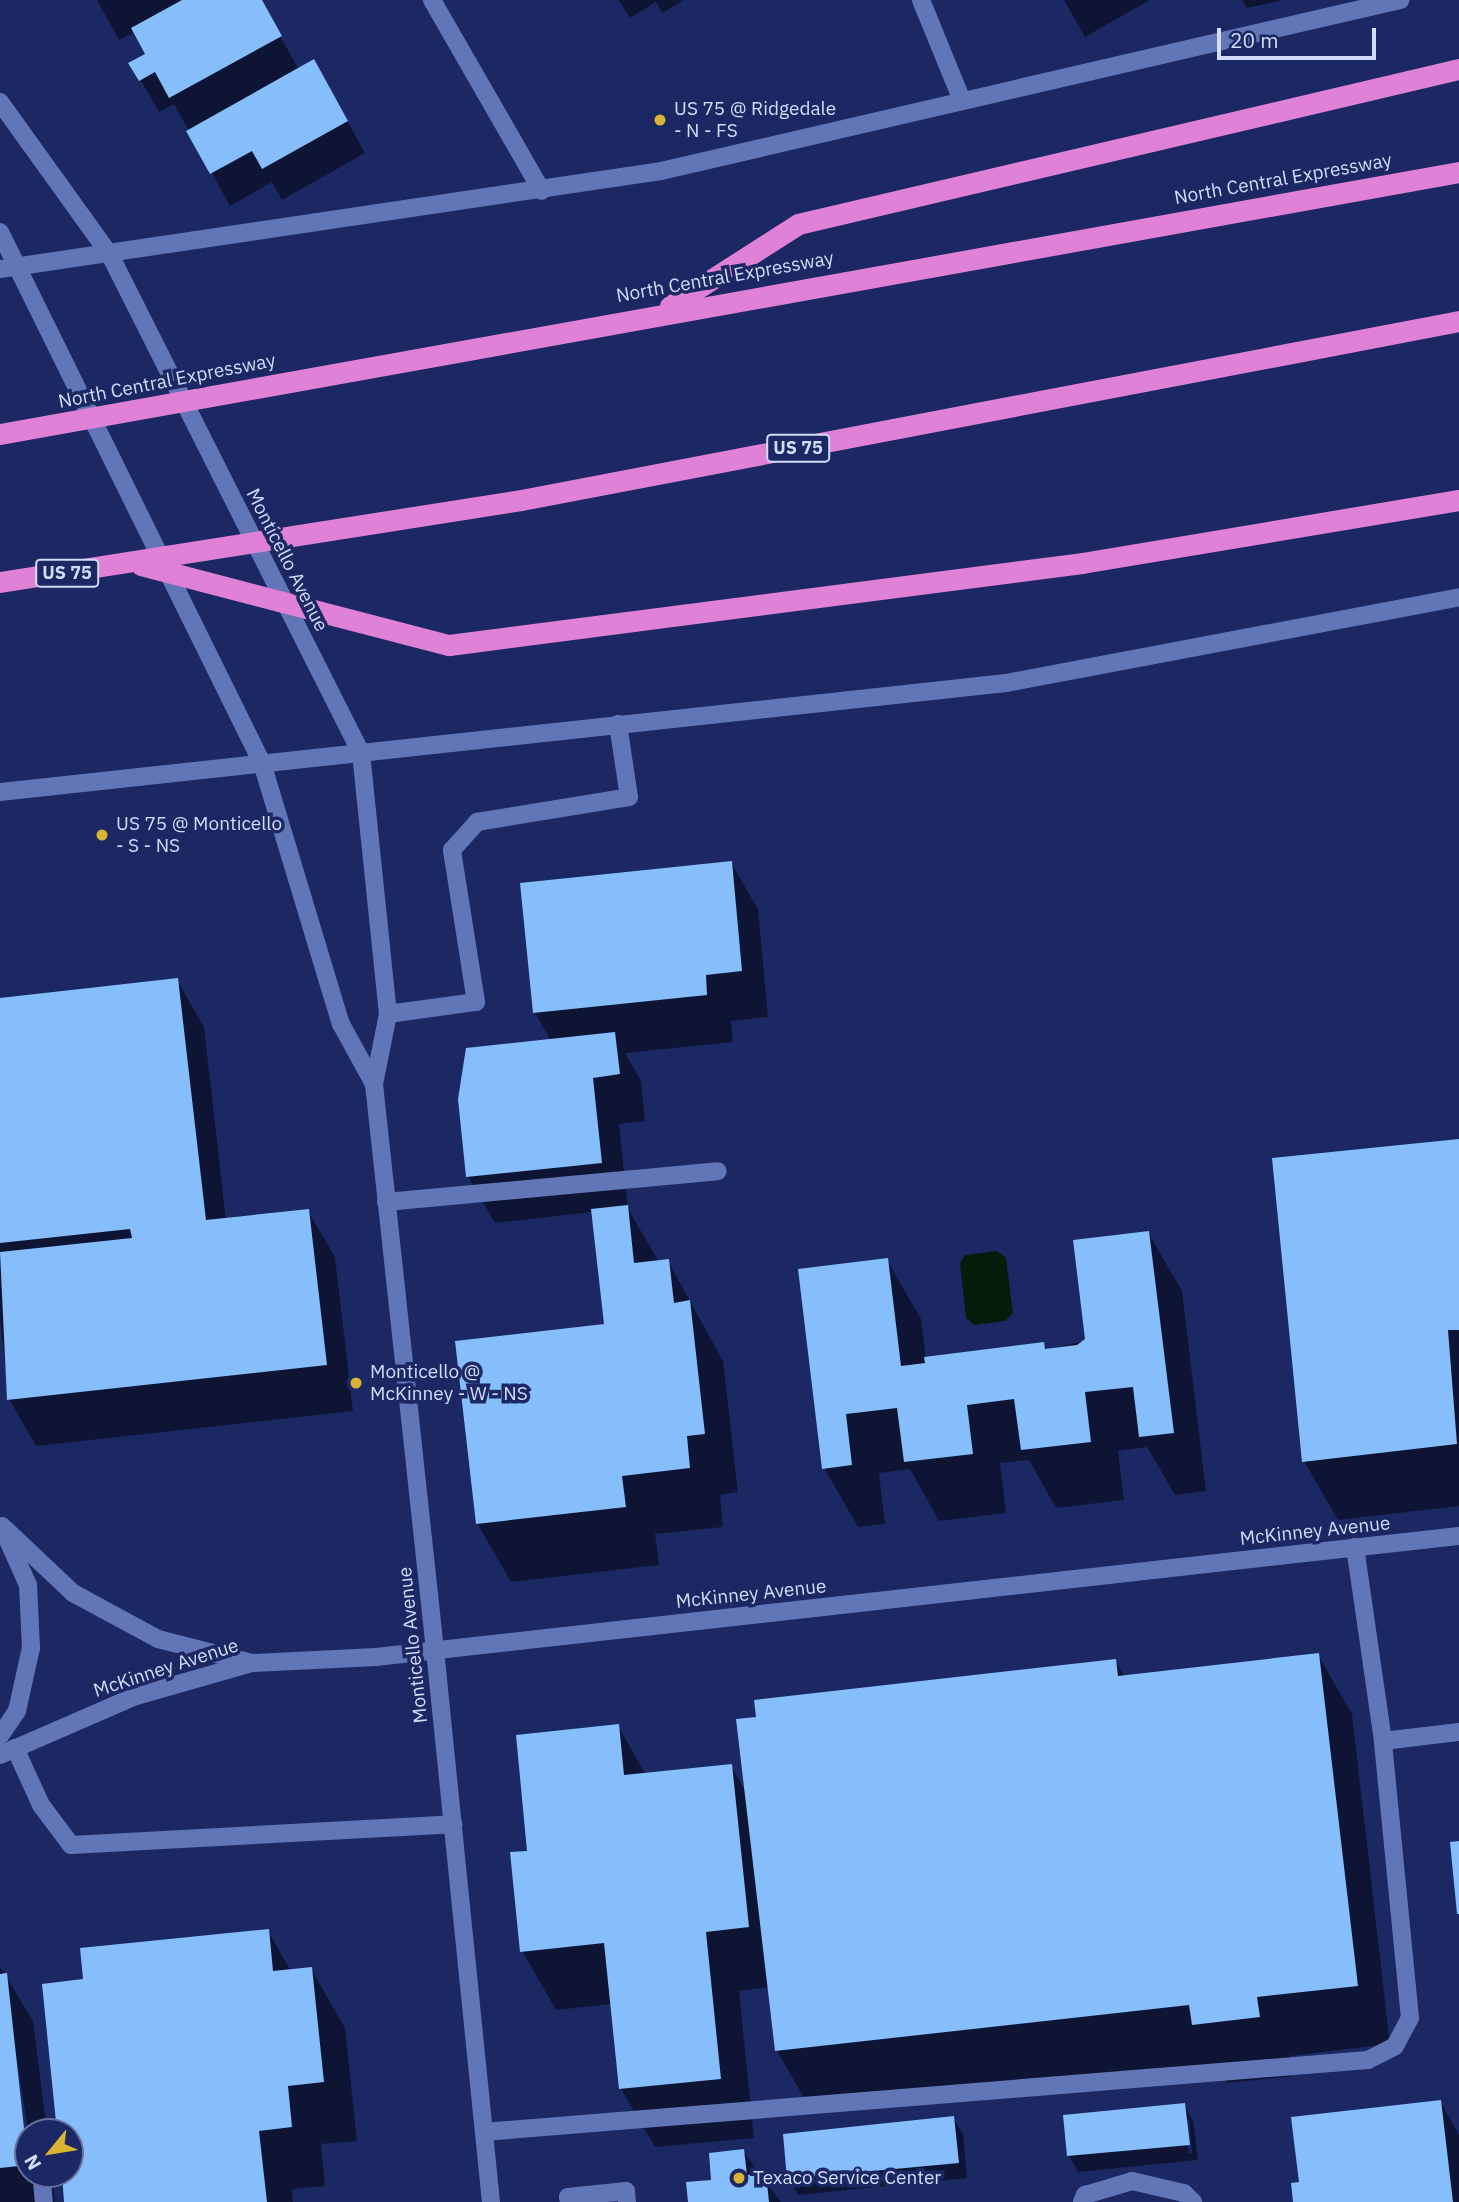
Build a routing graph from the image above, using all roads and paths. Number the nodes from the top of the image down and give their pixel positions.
1 (432, 0) edge
2 (921, 0) edge
3 (1400, 0) edge
4 (1459, 69) edge
5 (961, 98) junction
6 (0, 102) edge
7 (1459, 172) edge
8 (542, 191) junction
9 (0, 232) edge
10 (110, 255) junction
11 (6, 269) edge
12 (661, 311) junction
13 (1459, 321) edge
14 (0, 434) edge
15 (1459, 500) edge
16 (134, 564) junction
17 (0, 582) edge
18 (1459, 597) edge
19 (618, 724) junction
20 (361, 753) junction
21 (262, 763) junction
22 (0, 792) edge
23 (388, 1014) junction
24 (374, 1084) junction
25 (718, 1171) dead end
26 (386, 1202) junction
27 (1, 1525) edge
28 (1459, 1536) edge
29 (1355, 1547) junction
30 (435, 1650) junction
31 (251, 1662) junction
32 (1459, 1732) edge
33 (0, 1736) edge
34 (1383, 1741) junction
35 (7, 1751) edge
36 (453, 1824) junction
37 (484, 2132) junction
38 (491, 2202) edge
39 (569, 2202) edge
40 (627, 2202) edge
41 (1082, 2202) edge
42 (1193, 2202) edge

1 - 8 street
2 - 5 street
3 - 5 street
4 - 12 highway
5 - 8 street
6 - 10 street, Monticello Avenue
7 - 12 highway, North Central Expressway
8 - 10 street
9 - 11 street, Monticello Avenue
10 - 11 street
10 - 20 street, Monticello Avenue
11 - 21 street, Monticello Avenue
12 - 14 highway, North Central Expressway
13 - 16 highway, US 75
15 - 16 highway
16 - 17 highway, US 75
18 - 19 street
19 - 20 street
19 - 23 street
20 - 21 street
20 - 23 street, Monticello Avenue
21 - 22 street
21 - 24 street, Monticello Avenue
23 - 24 street, Monticello Avenue
24 - 26 street, Monticello Avenue
25 - 26 street
26 - 30 street, Monticello Avenue
27 - 31 street
27 - 33 street
28 - 29 street, McKinney Avenue
29 - 30 street, McKinney Avenue
29 - 34 street
30 - 31 street, McKinney Avenue
30 - 36 street, Monticello Avenue
31 - 35 street, McKinney Avenue
32 - 34 street
34 - 37 street
35 - 36 street
36 - 37 street, Monticello Avenue
37 - 38 street, Monticello Avenue
39 - 40 street
41 - 42 street

